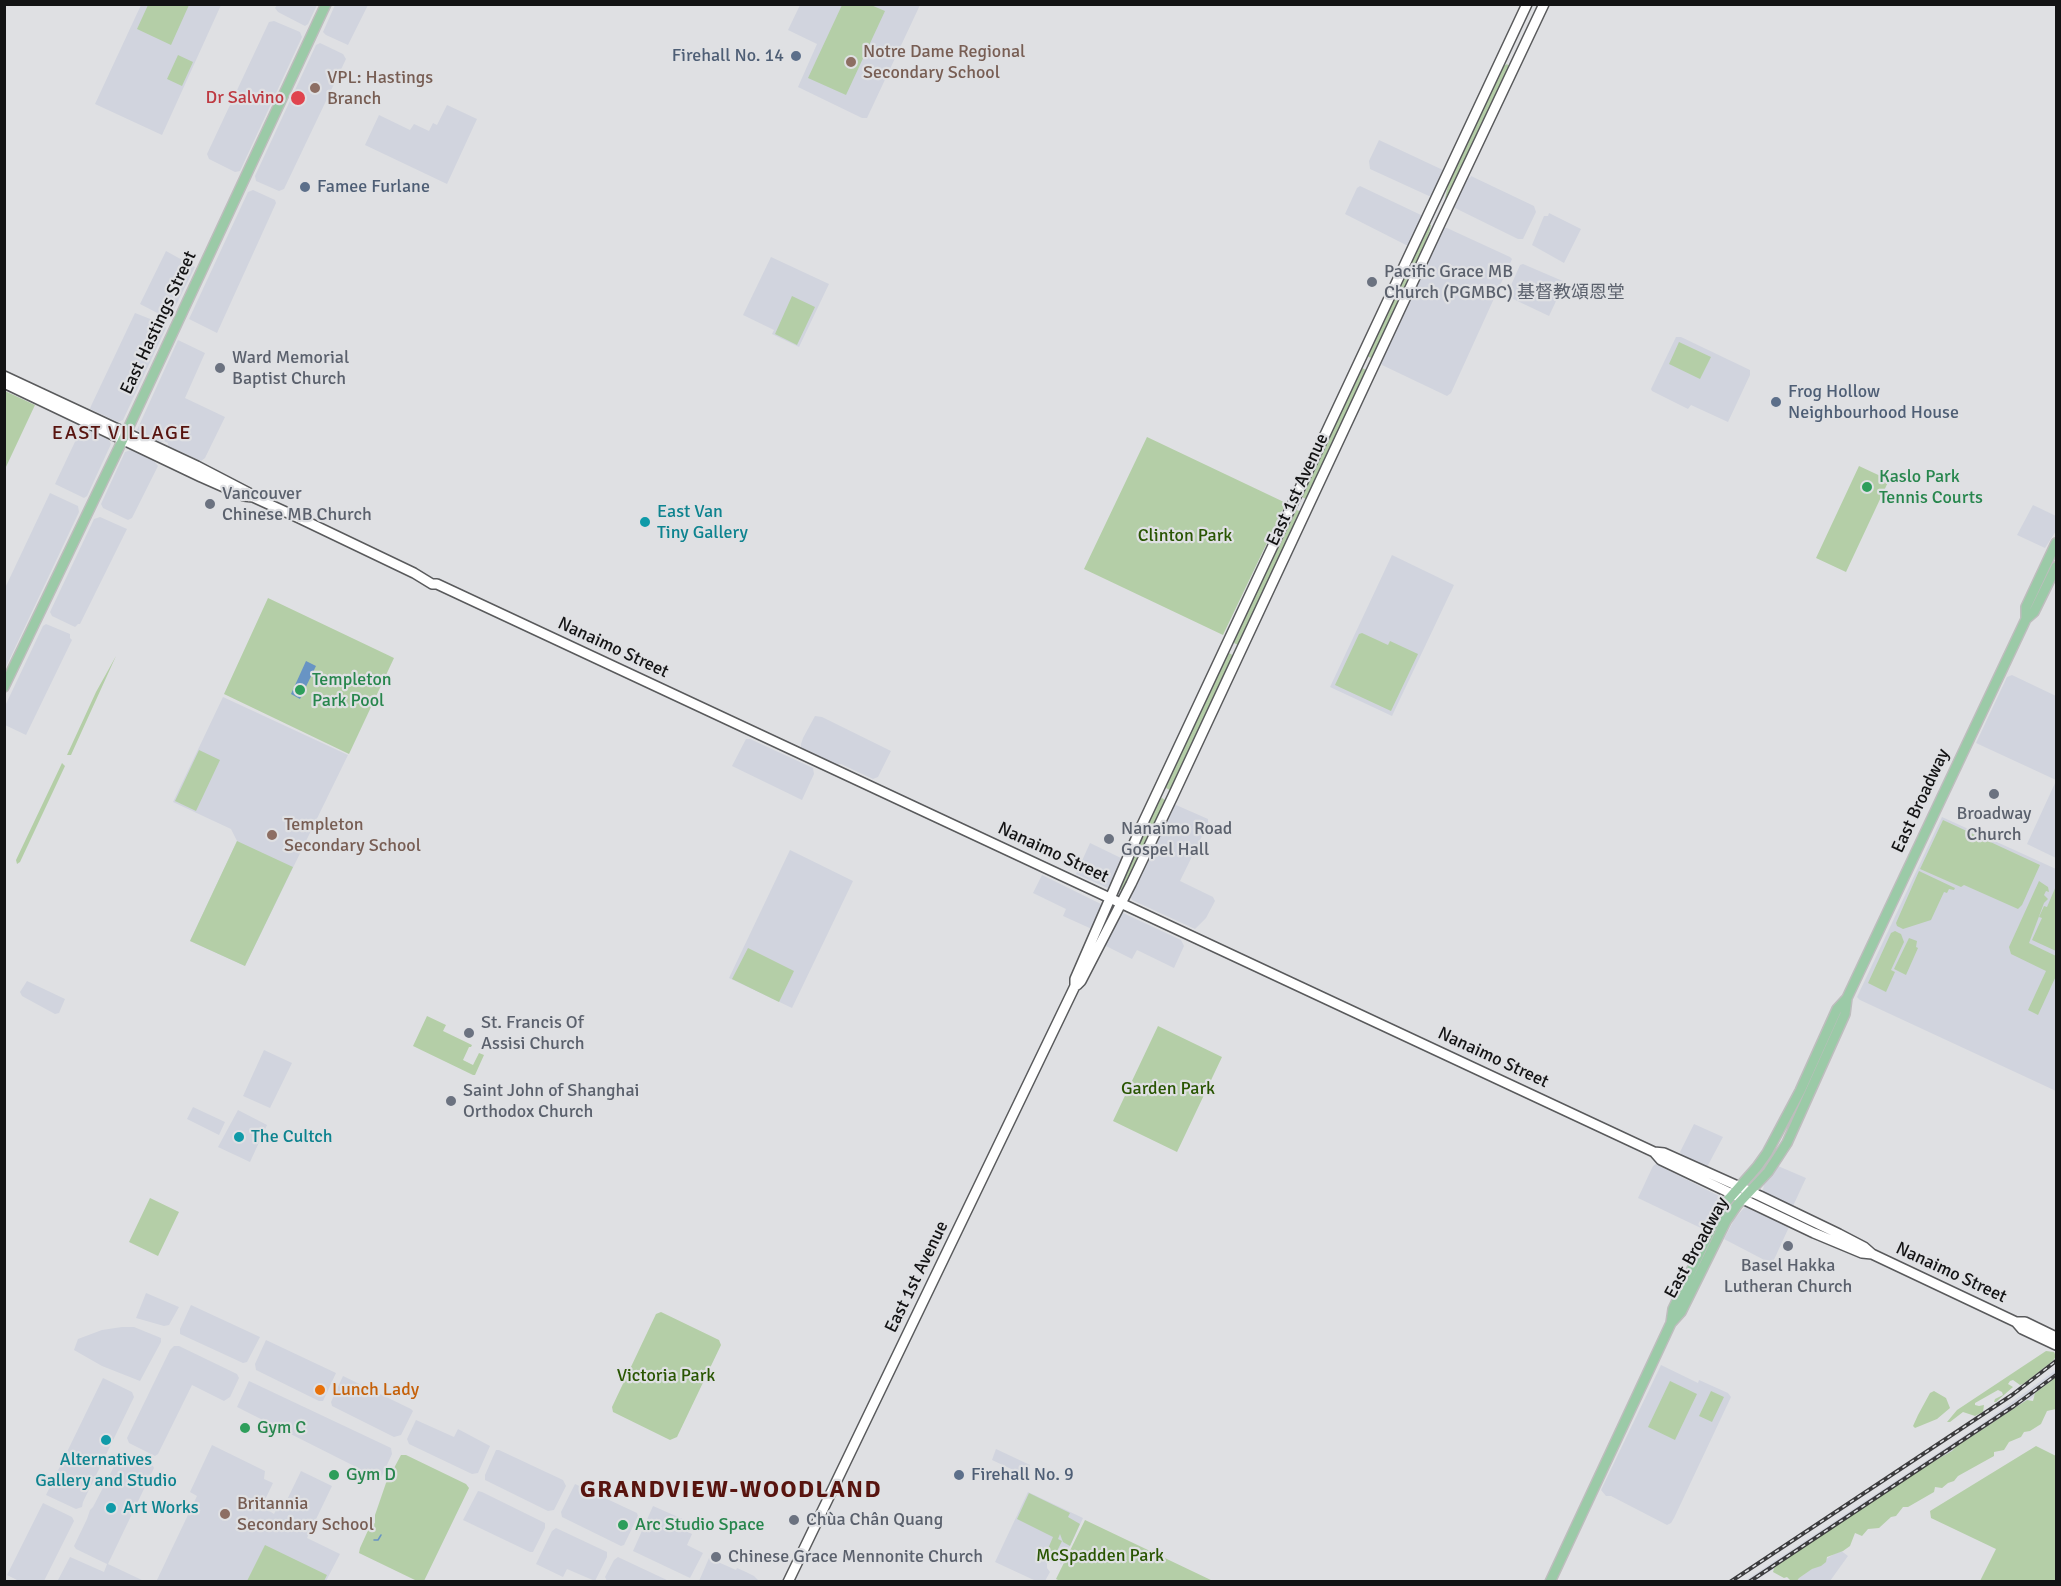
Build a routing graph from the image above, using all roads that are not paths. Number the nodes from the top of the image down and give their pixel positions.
1 (326, 4) edge
2 (1527, 4) edge
3 (1544, 4) edge
4 (4, 376) edge
5 (4, 383) edge
6 (124, 437) junction
7 (2056, 543) edge
8 (2056, 567) edge
9 (2026, 619) junction
10 (4, 687) edge
11 (1112, 898) junction
12 (1121, 903) junction
13 (1075, 986) junction
14 (1846, 998) junction
15 (1736, 1191) junction
16 (1751, 1192) junction
17 (1743, 1199) junction
18 (1872, 1254) junction
19 (2016, 1322) junction
20 (1671, 1323) junction
21 (2056, 1337) edge
22 (2056, 1345) edge
23 (1549, 1579) edge
24 (788, 1581) edge

1 - 6 main road, East Hastings Street
2 - 11 main road, East 1st Avenue
3 - 12 main road, East 1st Avenue
4 - 6 main road, Nanaimo Street
5 - 6 main road, Nanaimo Street
6 - 10 main road, East Hastings Street
6 - 11 main road, Nanaimo Street
7 - 9 main road, East Broadway
8 - 9 main road, East Broadway
9 - 14 main road, East Broadway
11 - 12 main road, Nanaimo Street
11 - 13 main road, East 1st Avenue
12 - 13 main road, East 1st Avenue
12 - 15 main road, Nanaimo Street
13 - 24 main road, East 1st Avenue
14 - 15 main road, East Broadway
14 - 16 main road, East Broadway
15 - 16 main road, Nanaimo Street
15 - 17 main road, Nanaimo Street
15 - 20 main road, East Broadway
16 - 17 main road, East Broadway
16 - 18 main road, Nanaimo Street
17 - 18 main road, Nanaimo Street
17 - 20 main road, East Broadway
18 - 19 main road, Nanaimo Street
19 - 21 main road, Nanaimo Street
19 - 22 main road, Nanaimo Street
20 - 23 main road, East Broadway

